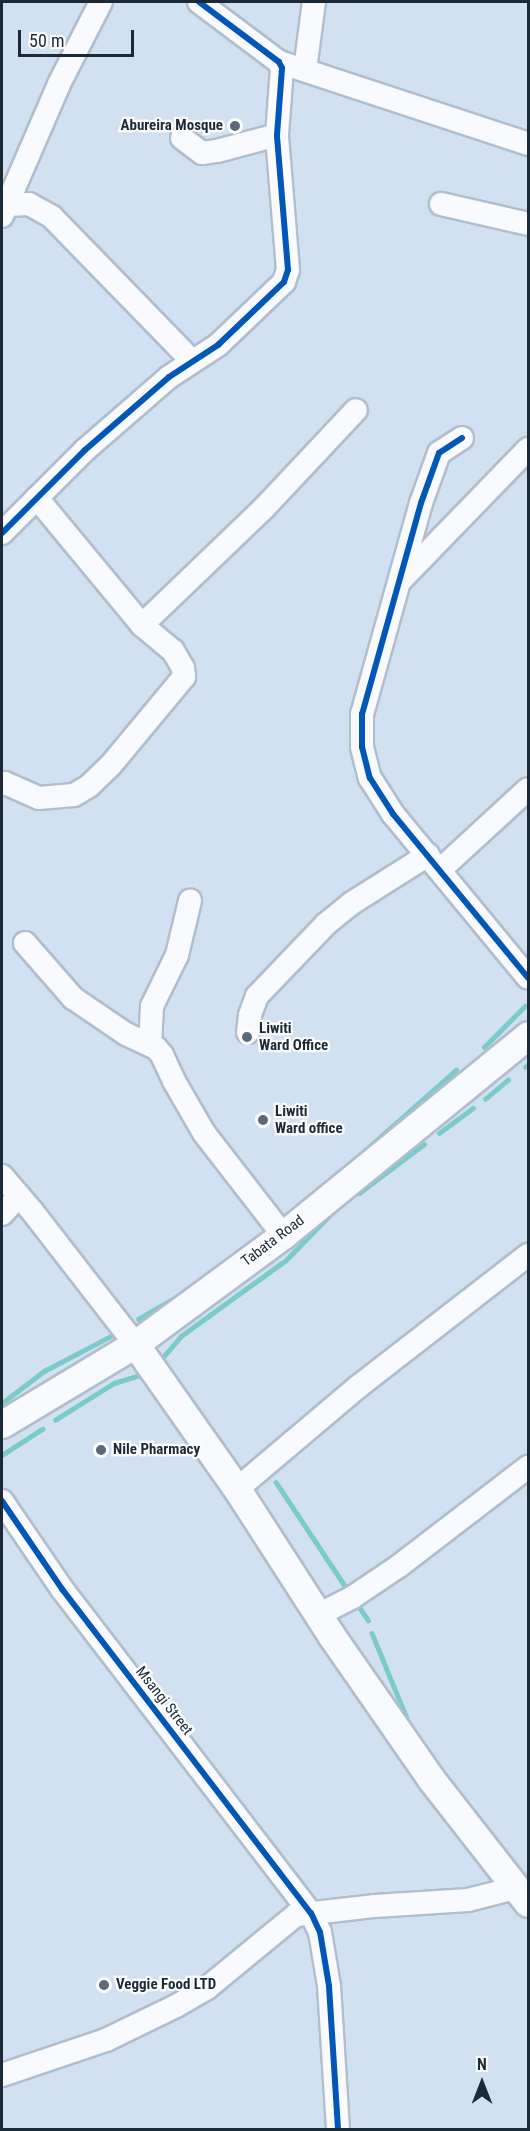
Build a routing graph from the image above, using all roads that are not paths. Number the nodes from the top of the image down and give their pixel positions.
1 (101, 2) edge
2 (199, 2) edge
3 (314, 2) edge
4 (279, 62) junction
5 (304, 70) junction
6 (277, 135) junction
7 (183, 138) dead end
8 (528, 144) edge
9 (441, 204) dead end
10 (4, 213) edge
11 (528, 224) edge
12 (191, 360) junction
13 (356, 410) dead end
14 (462, 438) dead end
15 (528, 449) edge
16 (37, 498) junction
17 (2, 533) edge
18 (400, 581) junction
19 (142, 625) junction
20 (3, 782) edge
21 (528, 789) edge
22 (434, 862) junction
23 (190, 901) dead end
24 (25, 943) dead end
25 (528, 978) edge
26 (248, 1032) dead end
27 (528, 1035) edge
28 (150, 1045) junction
29 (2, 1176) edge
30 (19, 1196) junction
31 (2, 1214) edge
32 (283, 1235) junction
33 (528, 1255) edge
34 (135, 1344) junction
35 (2, 1424) edge
36 (528, 1467) edge
37 (237, 1489) junction
38 (2, 1501) edge
39 (318, 1615) junction
40 (521, 1895) edge
41 (311, 1913) junction
42 (2, 2075) edge
43 (338, 2130) edge

1 - 10 street
2 - 4 street
3 - 5 street
4 - 5 street
4 - 6 street
5 - 8 street
6 - 7 street
6 - 12 street
9 - 11 street
10 - 12 street
12 - 16 street
13 - 19 street
14 - 18 street
15 - 18 street
16 - 17 street
16 - 19 street
18 - 22 street
19 - 20 street
21 - 22 street
22 - 25 street
22 - 26 street
23 - 28 street
24 - 28 street
27 - 32 main road, Tabata Road
28 - 32 street
29 - 30 street
30 - 31 street
30 - 34 street
32 - 34 main road, Tabata Road
33 - 37 street
34 - 35 main road, Tabata Road
34 - 37 main road
36 - 39 street
37 - 39 main road
38 - 41 street, Msangi Street
39 - 40 main road
40 - 41 street
41 - 42 street
41 - 43 street, Msangi Street

